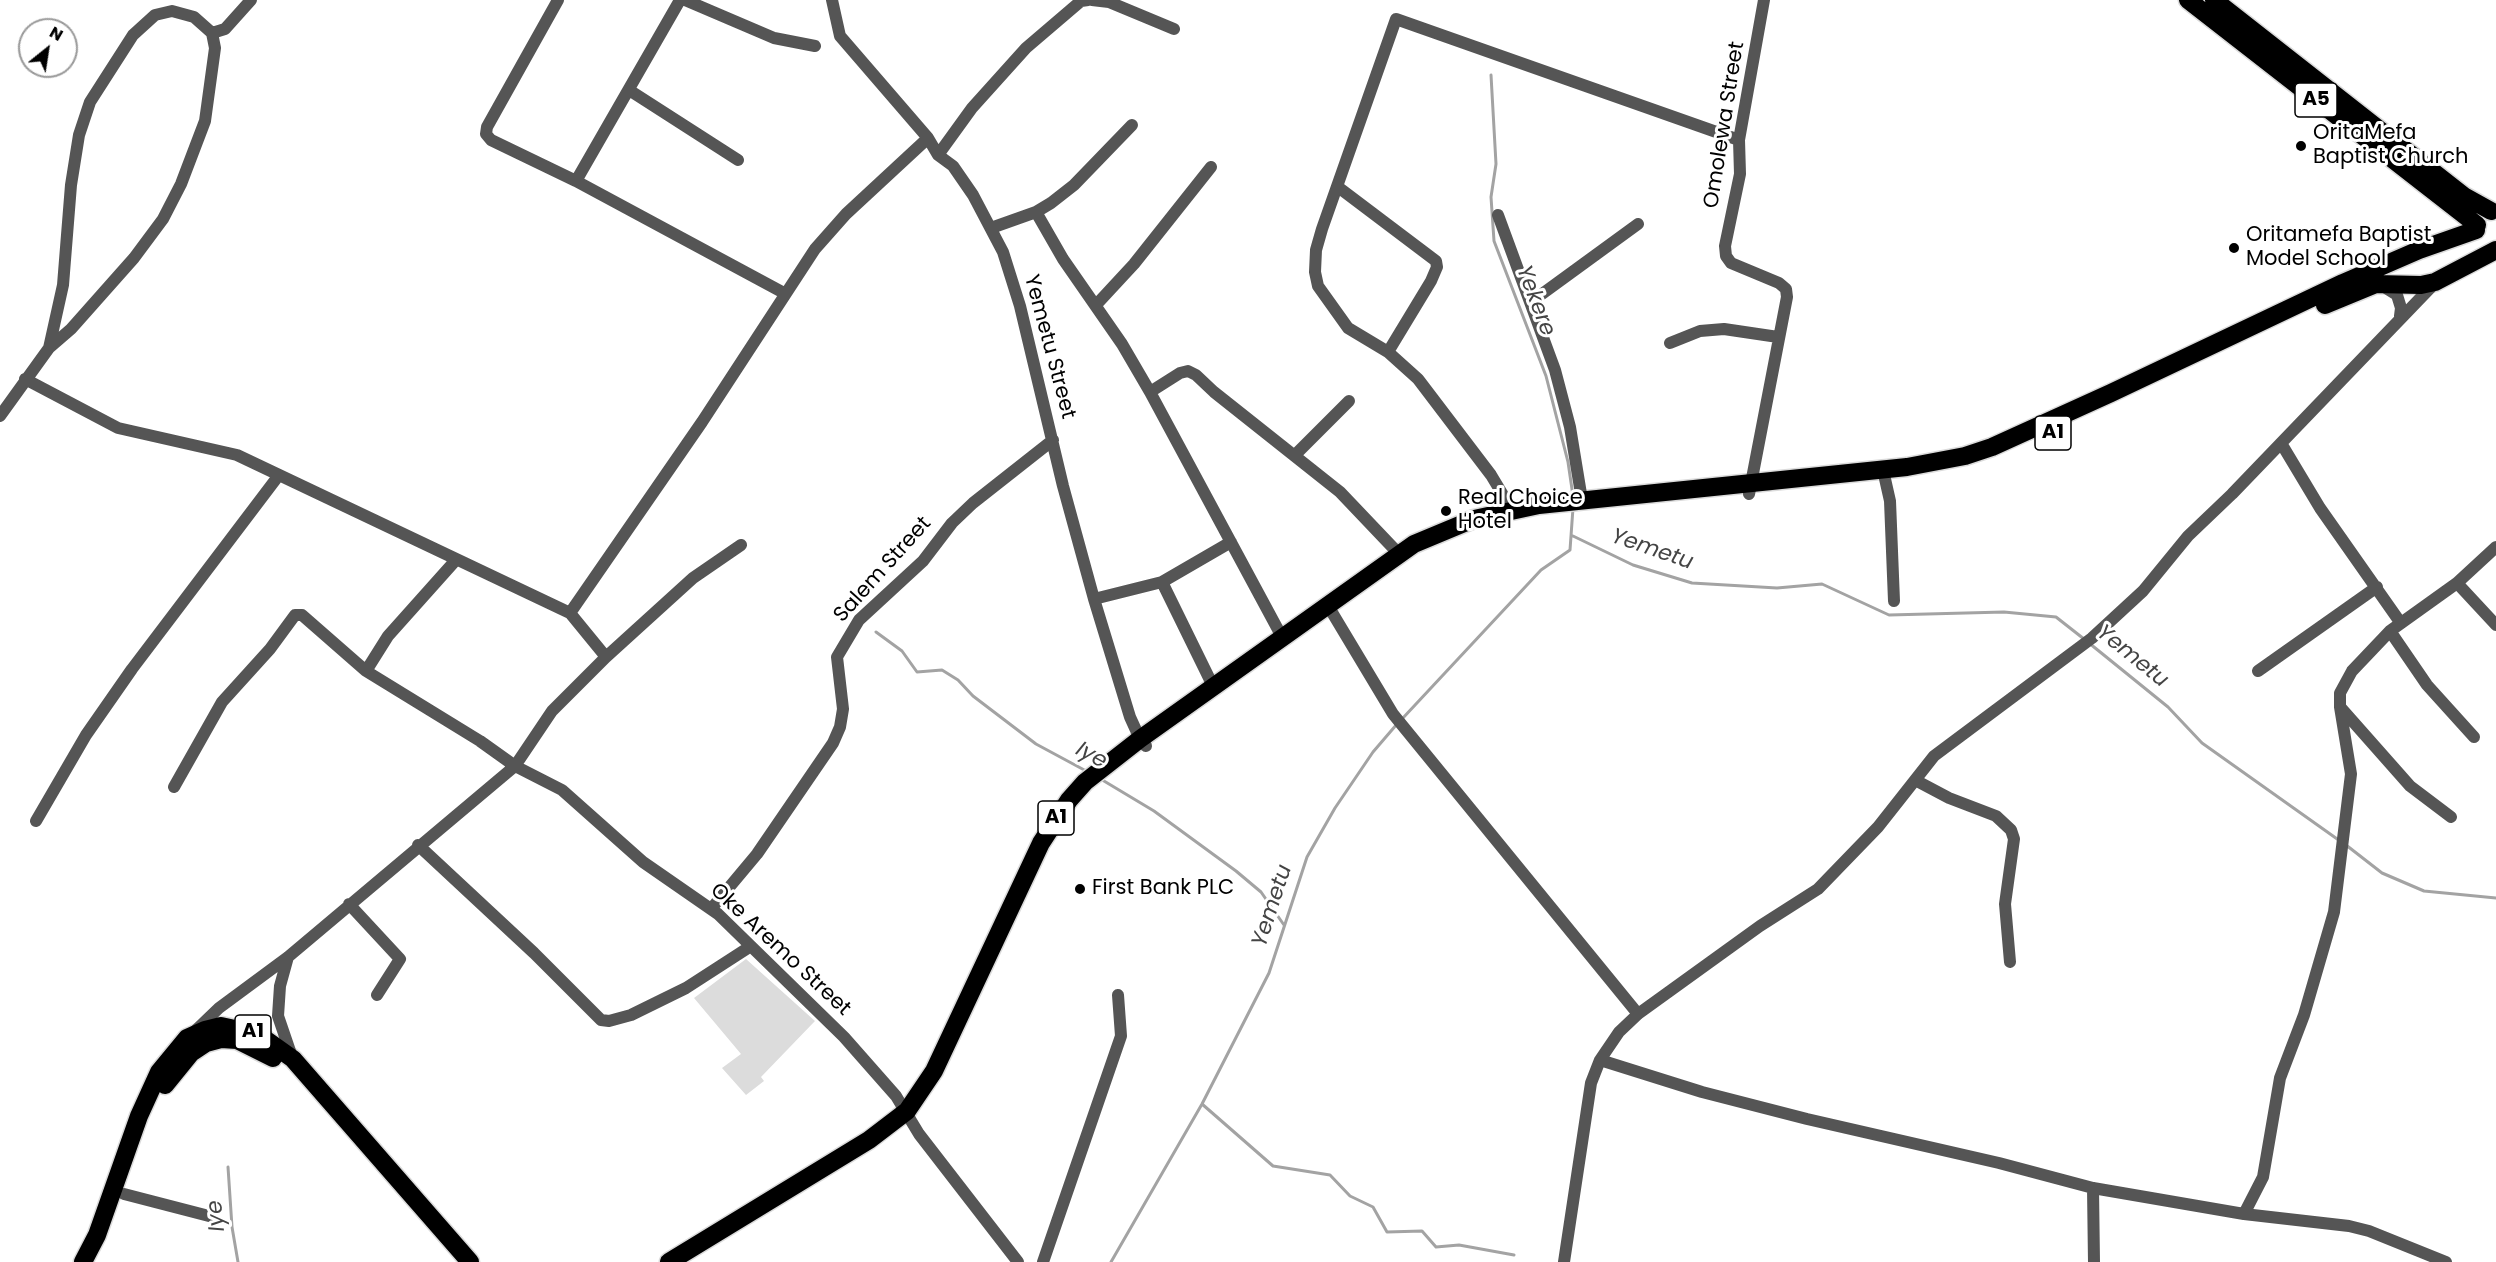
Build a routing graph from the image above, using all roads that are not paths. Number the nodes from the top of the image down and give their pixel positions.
1 (251, 0) edge
2 (558, 0) edge
3 (680, 0) edge
4 (685, 0) edge
5 (832, 0) edge
6 (1090, 0) edge
7 (1764, 0) edge
8 (2188, 0) edge
9 (2214, 0) edge
10 (1174, 29) dead end
11 (212, 33) junction
12 (814, 46) dead end
13 (629, 90) junction
14 (1132, 125) dead end
15 (928, 138) junction
16 (1739, 140) junction
17 (938, 155) junction
18 (738, 160) dead end
19 (1211, 167) dead end
20 (576, 181) junction
21 (1338, 188) junction
22 (2449, 193) junction
23 (2493, 211) edge
24 (1036, 212) junction
25 (1498, 215) dead end
26 (1638, 224) dead end
27 (2477, 227) junction
28 (991, 228) junction
29 (2496, 250) edge
30 (2435, 282) junction
31 (2376, 284) junction
32 (784, 293) junction
33 (1531, 302) junction
34 (1096, 305) junction
35 (2400, 316) junction
36 (1778, 337) junction
37 (1670, 343) dead end
38 (49, 348) junction
39 (1388, 352) junction
40 (25, 379) junction
41 (1150, 392) junction
42 (1349, 401) dead end
43 (0, 416) edge
44 (1053, 440) junction
45 (2281, 443) junction
46 (1295, 455) junction
47 (279, 475) junction
48 (1885, 475) junction
49 (1750, 489) junction
50 (1574, 505) junction
51 (1512, 510) junction
52 (1231, 542) junction
53 (741, 545) dead end
54 (2496, 547) edge
55 (1399, 554) junction
56 (455, 561) junction
57 (1161, 582) junction
58 (2457, 583) junction
59 (2377, 587) junction
60 (1094, 599) junction
61 (1894, 601) dead end
62 (1330, 608) junction
63 (570, 614) junction
64 (2400, 622) junction
65 (2496, 625) edge
66 (2390, 631) junction
67 (1282, 637) junction
68 (606, 657) junction
69 (366, 671) junction
70 (2258, 671) dead end
71 (1213, 687) junction
72 (2340, 707) junction
73 (2474, 737) dead end
74 (1143, 743) junction
75 (515, 766) junction
76 (1915, 780) junction
77 (174, 787) dead end
78 (2451, 817) dead end
79 (36, 821) dead end
80 (418, 846) junction
81 (349, 904) junction
82 (711, 909) junction
83 (751, 945) junction
84 (288, 957) junction
85 (2010, 962) dead end
86 (1118, 994) dead end
87 (377, 995) dead end
88 (1638, 1014) junction
89 (187, 1038) junction
90 (293, 1059) junction
91 (1600, 1060) junction
92 (909, 1116) junction
93 (389, 1176) junction
94 (2093, 1188) junction
95 (124, 1194) junction
96 (2244, 1214) junction
97 (209, 1216) dead end
98 (83, 1262) edge
99 (95, 1262) edge
100 (457, 1262) edge
101 (470, 1262) edge
102 (669, 1262) edge
103 (688, 1262) edge
104 (1018, 1262) edge
105 (1043, 1262) edge
106 (1564, 1262) edge
107 (2094, 1262) edge
108 (2446, 1262) edge

1 - 11 street
2 - 20 street
3 - 13 street
4 - 12 street
5 - 15 street, Yemetu Street
6 - 10 street
6 - 17 street
7 - 16 street, Omolewa Street
8 - 22 highway, A5
9 - 22 highway, A5
11 - 38 street
11 - 38 street
13 - 18 street
13 - 20 street
14 - 24 street
15 - 17 street, Yemetu Street
15 - 32 street
16 - 21 street
16 - 36 street, Omolewa Street
17 - 28 street, Yemetu Street
19 - 34 street
20 - 32 street
21 - 39 street
21 - 39 street
22 - 23 highway, A5
22 - 27 highway, A5
23 - 27 highway
24 - 28 street
24 - 34 street
25 - 33 street
26 - 33 street
27 - 29 highway
27 - 48 highway, A1
28 - 44 street, Yemetu Street
29 - 30 highway, A1
30 - 31 highway, A1
30 - 35 street
31 - 35 street
31 - 48 highway, A1
32 - 63 street
33 - 50 street
34 - 41 street
35 - 45 street
36 - 37 street
36 - 49 street
38 - 40 street
39 - 51 street
40 - 43 street
40 - 47 street
41 - 46 street
41 - 52 street
42 - 46 street
44 - 60 street, Yemetu Street
44 - 82 street, Salem Street
45 - 59 street
45 - 76 street
46 - 55 street
47 - 56 street
47 - 79 street
48 - 49 highway, A1
48 - 61 street
49 - 50 highway, A1
50 - 51 highway, A1
50 - 62 highway, A1
51 - 55 highway, A1
52 - 57 street
52 - 67 street
53 - 68 street
54 - 58 street
55 - 62 highway, A1
56 - 63 street
56 - 69 street
57 - 60 street
57 - 71 street
58 - 64 street
58 - 65 street
59 - 64 street
59 - 70 street
60 - 74 street, Yemetu Street
62 - 67 highway, A1
62 - 74 highway, A1
62 - 88 street
63 - 68 street
64 - 66 street
66 - 72 street
66 - 73 street
67 - 71 highway, A1
68 - 75 street
69 - 75 street, Oke Aremo Street
69 - 77 street, Oke Aremo Street
71 - 74 highway, A1
72 - 78 street
72 - 96 street
74 - 92 highway, A1
75 - 80 street
75 - 82 street, Oke Aremo Street
76 - 85 street
76 - 88 street
80 - 81 street
80 - 83 street
81 - 84 street
81 - 87 street
82 - 83 street, Oke Aremo Street
83 - 92 street, Oke Aremo Street
84 - 89 street
84 - 90 street
86 - 105 street
88 - 91 street
89 - 90 highway, A1
89 - 98 highway, A1
90 - 93 highway, A1
91 - 94 street
91 - 106 street
92 - 102 highway, A1
92 - 103 highway, A1
92 - 104 street, Oke Aremo Street
93 - 95 highway, A1
93 - 100 highway, A1
93 - 101 highway, A1
94 - 96 street
94 - 107 street
95 - 97 street
95 - 99 highway, A1
96 - 108 street

